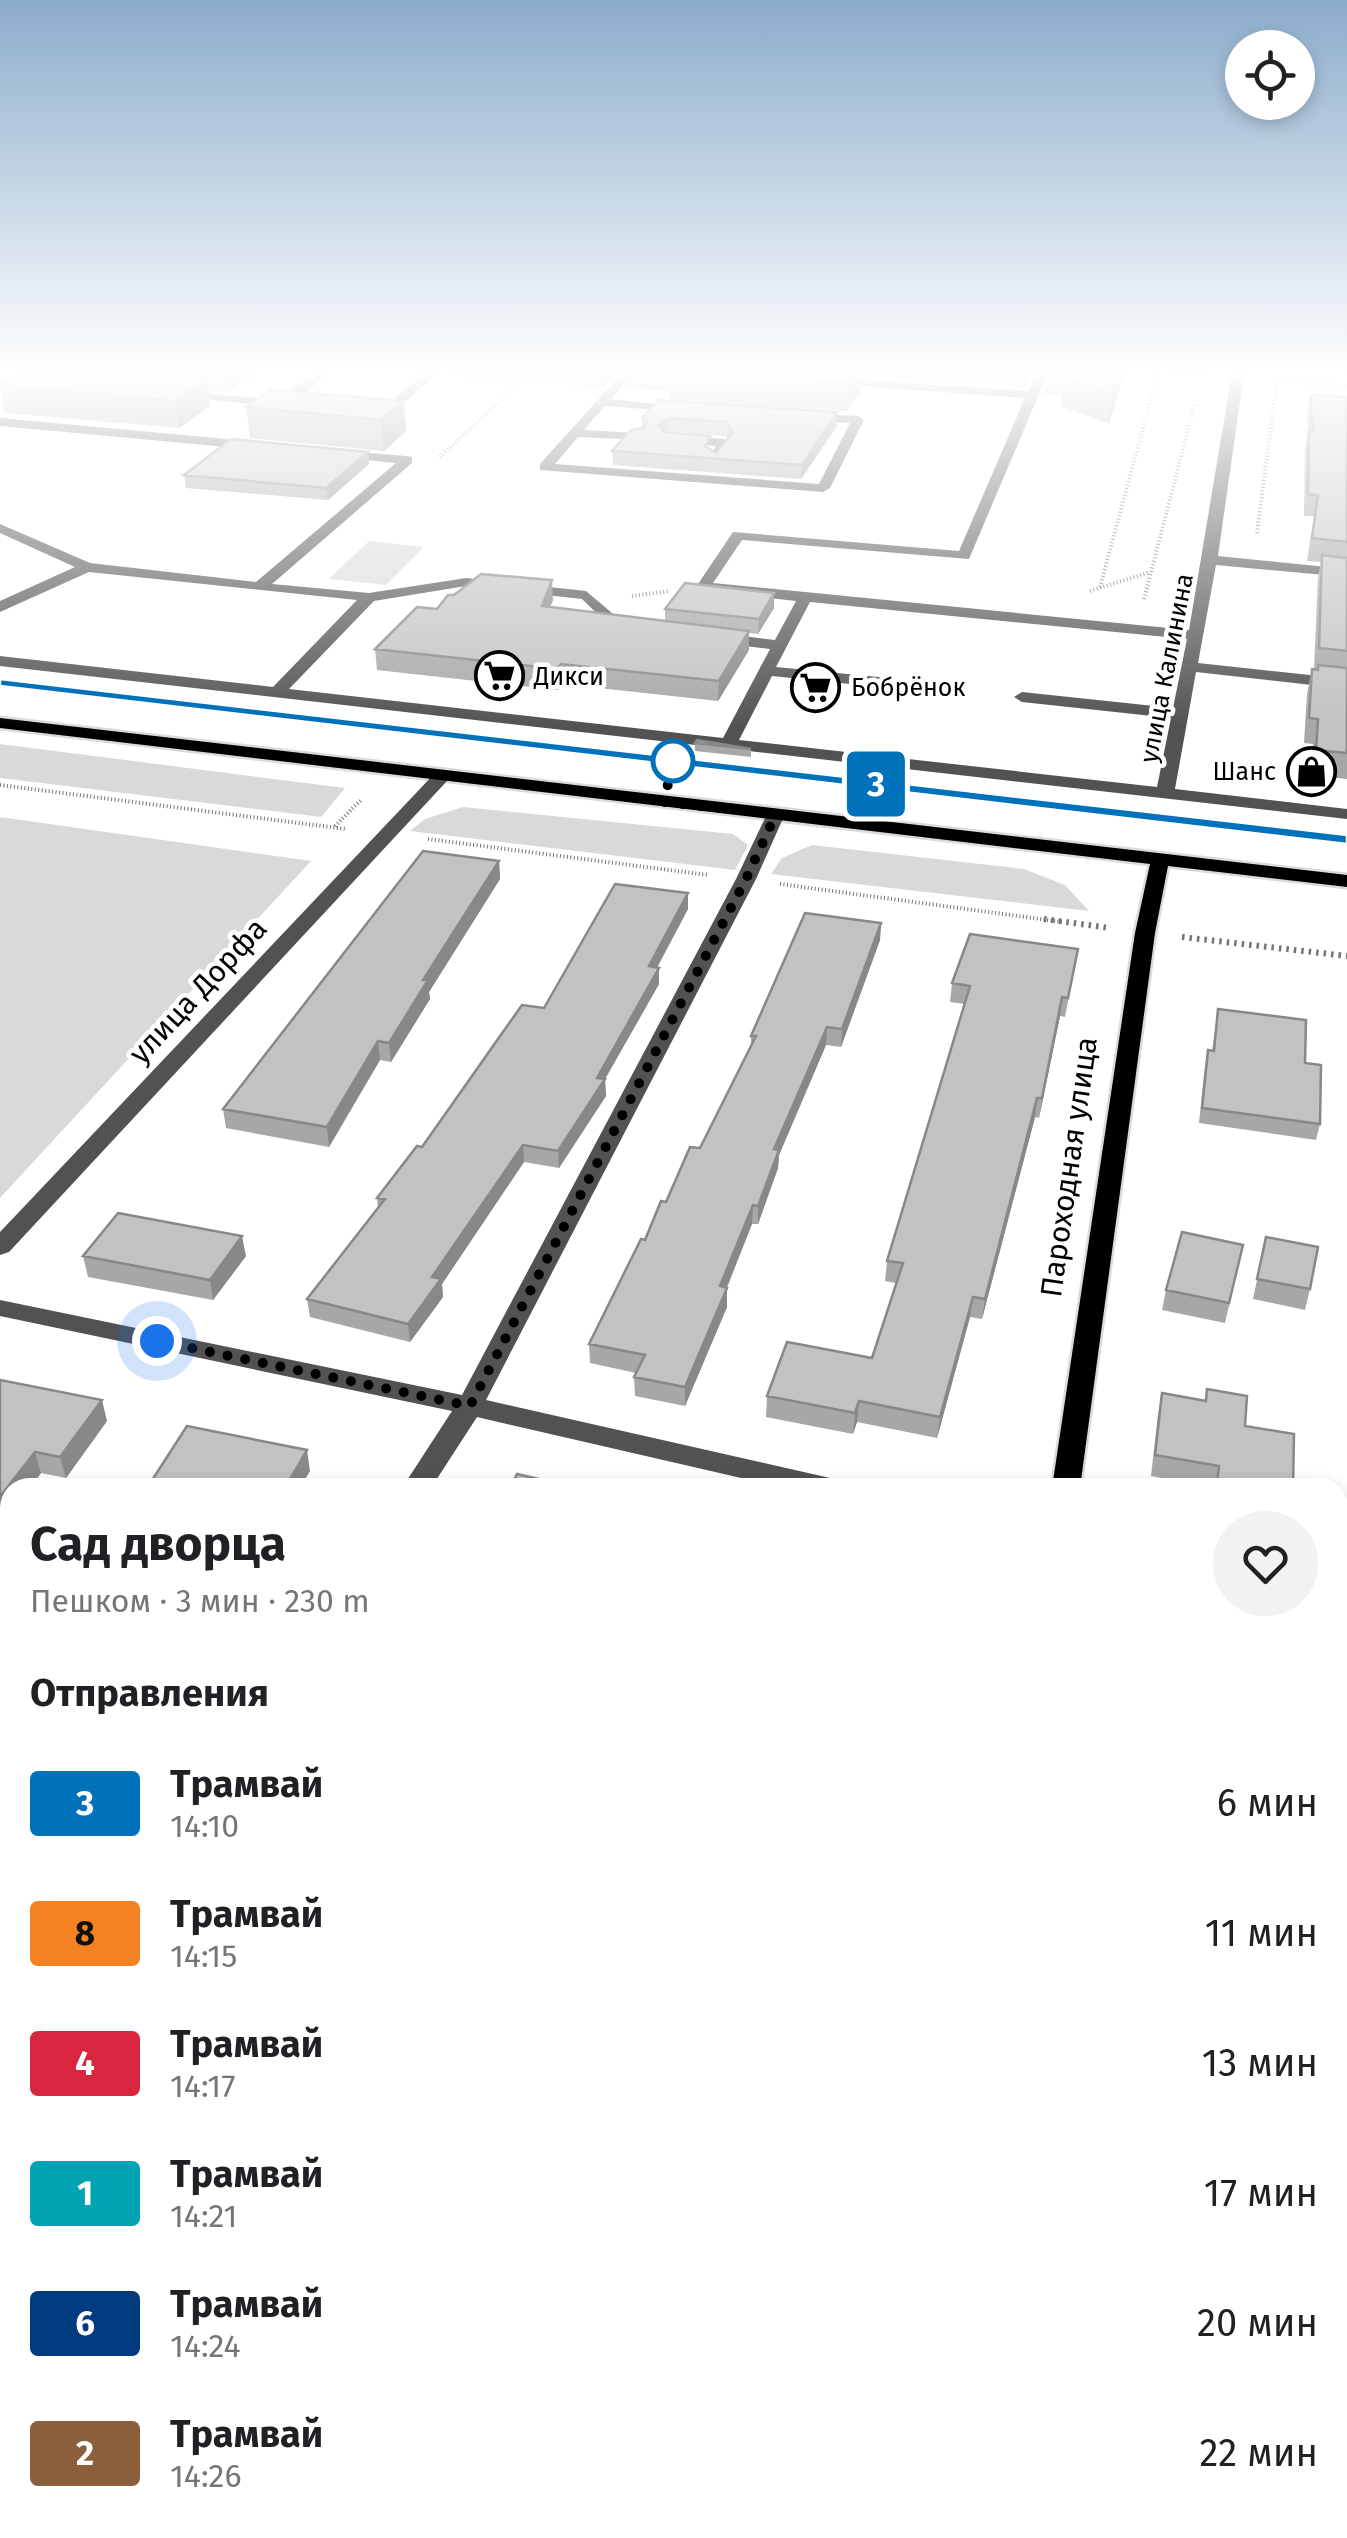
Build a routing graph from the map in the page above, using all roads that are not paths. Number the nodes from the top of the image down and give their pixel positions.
1 (371, 491) edge
2 (991, 491) edge
3 (1220, 491) edge
4 (0, 528) edge
5 (1210, 560) junction
6 (88, 567) junction
7 (1347, 573) edge
8 (259, 587) junction
9 (805, 597) junction
10 (369, 598) junction
11 (0, 607) edge
12 (638, 630) edge
13 (1196, 635) junction
14 (709, 638) edge
15 (780, 645) junction
16 (0, 660) edge
17 (1190, 668) junction
18 (766, 671) junction
19 (1347, 684) edge
20 (919, 686) dead end
21 (275, 694) junction
22 (1022, 697) dead end
23 (1180, 714) junction
24 (0, 724) edge
25 (728, 744) junction
26 (441, 777) junction
27 (1165, 793) junction
28 (776, 814) junction
29 (1347, 814) edge
30 (1160, 860) junction
31 (1347, 881) edge
32 (0, 1247) edge
33 (0, 1308) edge
34 (470, 1406) junction
35 (423, 1478) edge
36 (786, 1478) edge
37 (1067, 1478) edge

1 - 8 street
2 - 9 street
3 - 5 street, улица Калинина
4 - 6 street
5 - 7 street
5 - 13 street, улица Калинина
6 - 8 street
6 - 11 street
8 - 10 street
9 - 13 street
9 - 15 street
10 - 12 street
10 - 21 street
13 - 17 street, улица Калинина
14 - 15 street
15 - 18 street
16 - 21 street
17 - 19 street
17 - 23 street, улица Калинина
18 - 20 street
18 - 25 street
21 - 25 street
22 - 23 street
23 - 27 street, улица Калинина
24 - 26 main road
25 - 27 street
26 - 28 main road
26 - 32 street, улица Дорфа
27 - 29 street
28 - 30 main road
28 - 34 street
30 - 31 main road
30 - 37 main road, Пароходная улица
33 - 34 street
34 - 35 street
34 - 36 street

